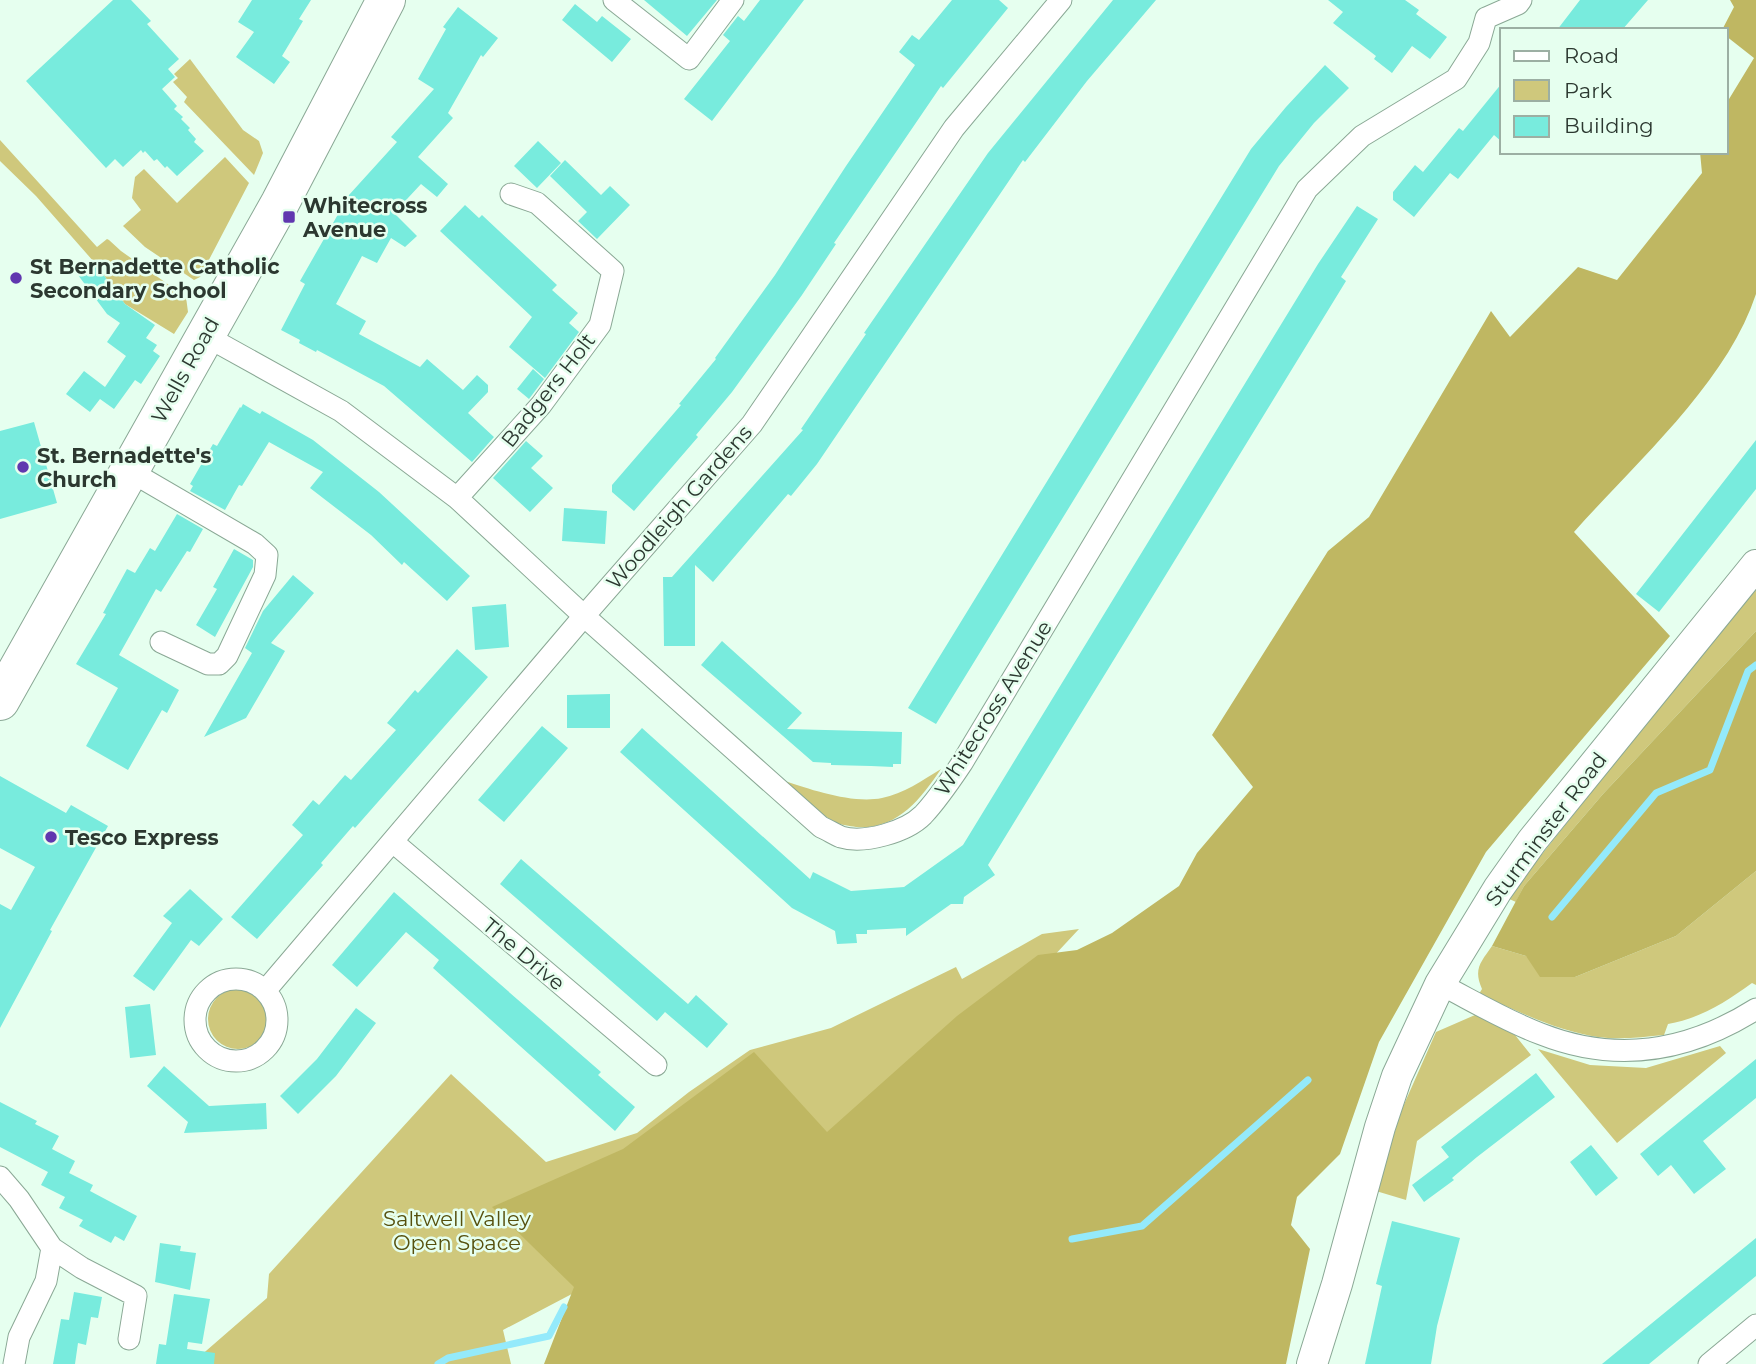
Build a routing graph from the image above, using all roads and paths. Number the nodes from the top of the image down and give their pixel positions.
1 (386, 0) edge
2 (614, 0) edge
3 (733, 0) edge
4 (1061, 0) edge
5 (1521, 0) edge
6 (1482, 9) edge
7 (511, 194) dead end
8 (204, 335) junction
9 (128, 470) junction
10 (457, 498) junction
11 (1756, 565) edge
12 (584, 616) junction
13 (161, 642) dead end
14 (0, 701) edge
15 (393, 842) junction
16 (1440, 984) junction
17 (265, 991) dead end
18 (1756, 1009) edge
19 (656, 1065) dead end
20 (0, 1177) edge
21 (52, 1248) junction
22 (1756, 1325) edge
23 (129, 1339) dead end
24 (13, 1364) edge
25 (1312, 1364) edge
26 (1709, 1364) edge

1 - 8 highway, Wells Road
2 - 3 street
4 - 12 street, Woodleigh Gardens
5 - 6 street
6 - 12 street, Whitecross Avenue
7 - 10 street, Badgers Holt
8 - 9 highway, Wells Road
8 - 10 street, Whitecross Avenue
9 - 13 street
9 - 14 highway, Wells Road
10 - 12 street, Whitecross Avenue
11 - 16 street, Sturminster Road
12 - 15 street, Woodleigh Gardens
15 - 17 street, Woodleigh Gardens
15 - 19 street, The Drive
16 - 18 street
16 - 25 street, Sturminster Road
20 - 21 street
21 - 23 street
21 - 24 street
22 - 26 street

